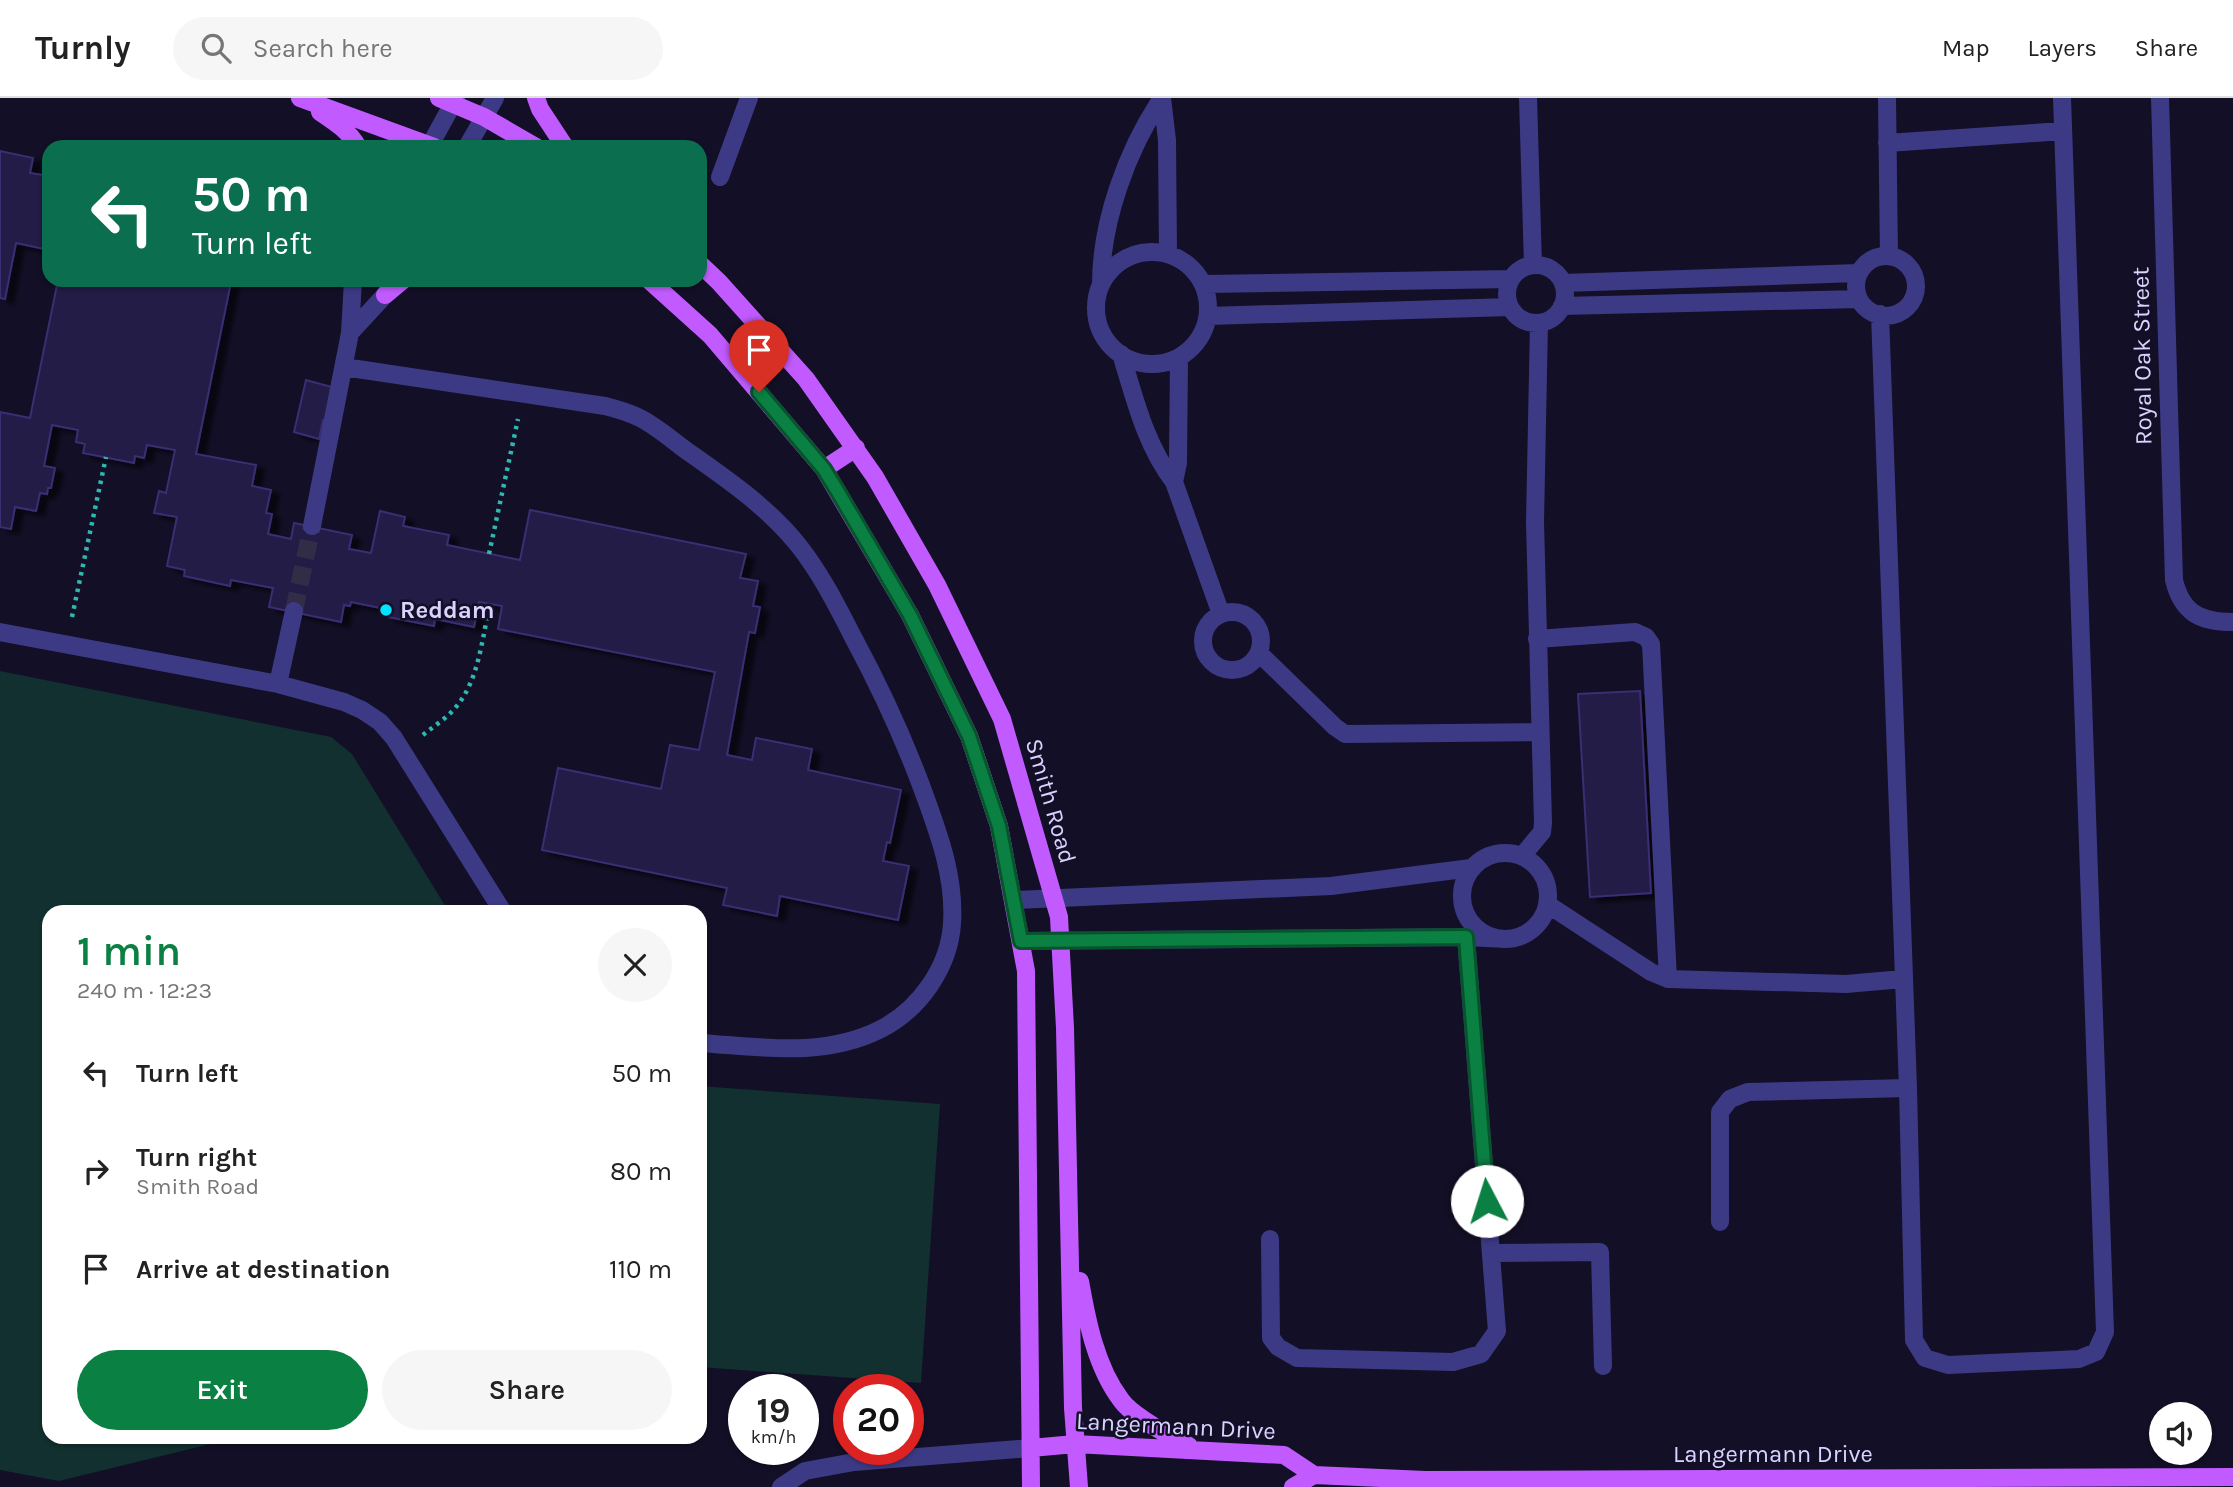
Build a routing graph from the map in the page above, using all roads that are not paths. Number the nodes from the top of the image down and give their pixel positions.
1 (299, 98) edge
2 (495, 98) edge
3 (536, 98) edge
4 (748, 98) edge
5 (1162, 98) edge
6 (1528, 98) edge
7 (1887, 98) edge
8 (2062, 98) edge
9 (2160, 98) edge
10 (449, 100) edge
11 (484, 117) junction
12 (2063, 131) junction
13 (353, 140) edge
14 (414, 140) edge
15 (433, 140) edge
16 (471, 140) edge
17 (524, 140) edge
18 (560, 140) edge
19 (1887, 143) junction
20 (720, 177) dead end
21 (1167, 254) junction
22 (1889, 256) junction
23 (1533, 265) junction
24 (707, 271) edge
25 (1858, 274) junction
26 (1511, 279) junction
27 (1688, 279) junction
28 (1332, 281) junction
29 (1563, 283) junction
30 (1101, 284) junction
31 (1203, 284) junction
32 (353, 287) edge
33 (657, 287) edge
34 (390, 288) edge
35 (1859, 299) junction
36 (1688, 303) junction
37 (1562, 306) junction
38 (1510, 307) junction
39 (1334, 312) junction
40 (1880, 314) junction
41 (1208, 316) junction
42 (1539, 323) junction
43 (350, 332) junction
44 (1121, 354) junction
45 (1179, 358) junction
46 (344, 367) junction
47 (856, 449) junction
48 (824, 469) junction
49 (1174, 482) junction
50 (312, 526) tunnel mouth
51 (294, 611) tunnel mouth
52 (1221, 614) junction
53 (2233, 622) edge
54 (0, 632) edge
55 (1537, 639) junction
56 (1259, 653) junction
57 (278, 684) junction
58 (1540, 732) junction
59 (1522, 856) junction
60 (1471, 868) junction
61 (1053, 897) junction
62 (1014, 900) junction
63 (1547, 904) junction
64 (499, 905) edge
65 (1466, 937) junction
66 (1507, 939) junction
67 (1060, 940) junction
68 (1021, 941) junction
69 (1668, 979) junction
70 (1903, 979) junction
71 (707, 1043) edge
72 (1908, 1088) junction
73 (1070, 1222) junction
74 (1720, 1222) dead end
75 (1270, 1239) dead end
76 (1491, 1253) junction
77 (1604, 1366) dead end
78 (1075, 1444) junction
79 (1031, 1448) junction
80 (1194, 1449) junction
81 (1314, 1475) junction
82 (2233, 1477) edge
83 (2205, 1482) edge
84 (781, 1487) edge
85 (1031, 1487) edge
86 (1079, 1487) edge
87 (1293, 1487) edge

1 - 13 main road
1 - 14 main road
2 - 11 street
3 - 18 main road
4 - 20 street
5 - 21 street
5 - 30 street
6 - 23 street
7 - 19 street
8 - 12 street
9 - 53 street, Royal Oak Street
10 - 11 main road
10 - 15 street
11 - 16 street
11 - 17 main road
12 - 19 street
12 - 72 street
19 - 22 street
21 - 30 street
21 - 31 street
22 - 25 street
22 - 40 street
23 - 26 street
23 - 29 street
24 - 47 main road, Smith Road
25 - 27 street
25 - 35 street
26 - 28 street
26 - 38 street
27 - 29 street
27 - 36 street
28 - 31 street
28 - 39 street
29 - 37 street
30 - 44 street
31 - 41 street
32 - 43 street
33 - 48 main road
34 - 43 street
35 - 36 street
35 - 40 street
36 - 37 street
37 - 42 street
38 - 39 street
38 - 42 street
39 - 41 street
40 - 70 street
41 - 45 street
42 - 55 street
43 - 46 street
44 - 45 street
44 - 49 street
45 - 49 street
46 - 50 street
46 - 71 street
47 - 48 main road
47 - 61 main road, Smith Road
48 - 62 main road
49 - 52 street
51 - 57 street
52 - 56 street
52 - 56 street
54 - 57 street
55 - 58 street
55 - 69 street
56 - 58 street
57 - 64 street
58 - 59 street
59 - 60 street
59 - 63 street
60 - 61 street
60 - 66 street
61 - 62 street
61 - 67 main road, Smith Road
62 - 68 main road
63 - 66 street
63 - 69 street
65 - 66 street
65 - 67 street
65 - 76 street
67 - 68 street
67 - 73 main road, Smith Road
68 - 79 main road
69 - 70 street
70 - 72 street
72 - 74 street
73 - 78 main road, Smith Road
73 - 80 main road
75 - 76 street
76 - 77 street
78 - 79 main road, Langermann Drive
78 - 80 main road, Langermann Drive
78 - 86 main road, Smith Road
79 - 84 street
79 - 85 main road
80 - 81 main road, Langermann Drive
81 - 83 main road, Langermann Drive
81 - 87 main road
82 - 83 main road, Langermann Drive

